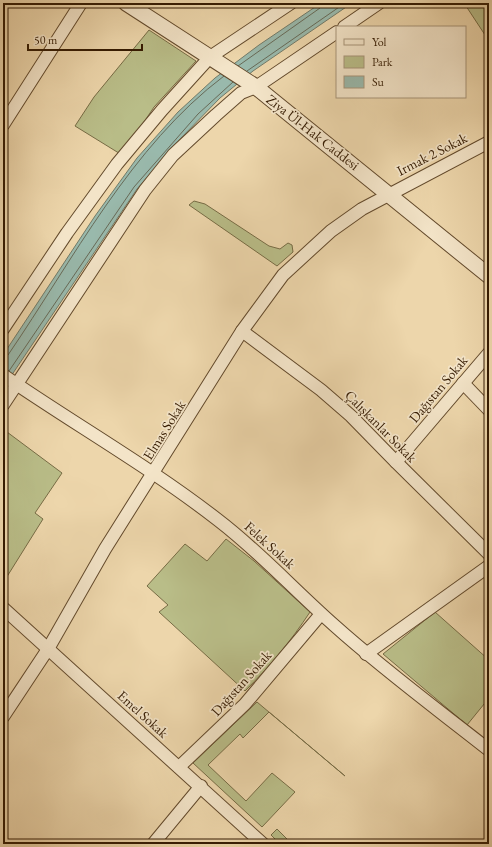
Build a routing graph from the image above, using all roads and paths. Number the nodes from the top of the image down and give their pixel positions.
1 (81, 3) edge
2 (126, 3) edge
3 (291, 3) edge
4 (379, 3) edge
5 (345, 26) edge
6 (336, 33) edge
7 (211, 58) junction
8 (254, 86) junction
9 (4, 122) edge
10 (489, 142) edge
11 (389, 193) junction
12 (489, 276) edge
13 (3, 329) edge
14 (242, 331) junction
15 (489, 353) edge
16 (3, 375) edge
17 (463, 383) junction
18 (16, 384) junction
19 (3, 405) edge
20 (489, 410) edge
21 (396, 462) junction
22 (154, 473) junction
23 (489, 554) edge
24 (489, 566) edge
25 (3, 608) edge
26 (321, 614) junction
27 (48, 649) junction
28 (366, 654) junction
29 (3, 717) edge
30 (489, 750) edge
31 (179, 767) junction
32 (201, 786) junction
33 (153, 844) edge
34 (262, 844) edge

1 - 9 street
2 - 7 street, Ziya Ül-Hak Caddesi
3 - 7 street
4 - 5 street
6 - 8 street
7 - 8 street, Ziya Ül-Hak Caddesi
7 - 13 street
8 - 11 street, Ziya Ül-Hak Caddesi
8 - 18 street
10 - 11 street, Irmak 2 Sokak
11 - 12 street, Ziya Ül-Hak Caddesi
11 - 14 street, Elmas Sokak
14 - 21 street, Çalışkanlar Sokak
14 - 22 street, Elmas Sokak
15 - 17 street, Dağıstan Sokak
16 - 18 street, Felek Sokak
17 - 20 street
17 - 21 street, Dağıstan Sokak
18 - 19 street
18 - 22 street, Felek Sokak
21 - 23 street, Çalışkanlar Sokak
22 - 26 street, Felek Sokak
22 - 27 street, Elmas Sokak
24 - 28 street
25 - 27 street, Emel Sokak
26 - 28 street, Felek Sokak
26 - 31 street, Dağıstan Sokak
27 - 29 street, Elmas Sokak
27 - 31 street, Emel Sokak
28 - 30 street, Felek Sokak
31 - 32 street, Emel Sokak
32 - 33 street
32 - 34 street, Emel Sokak

